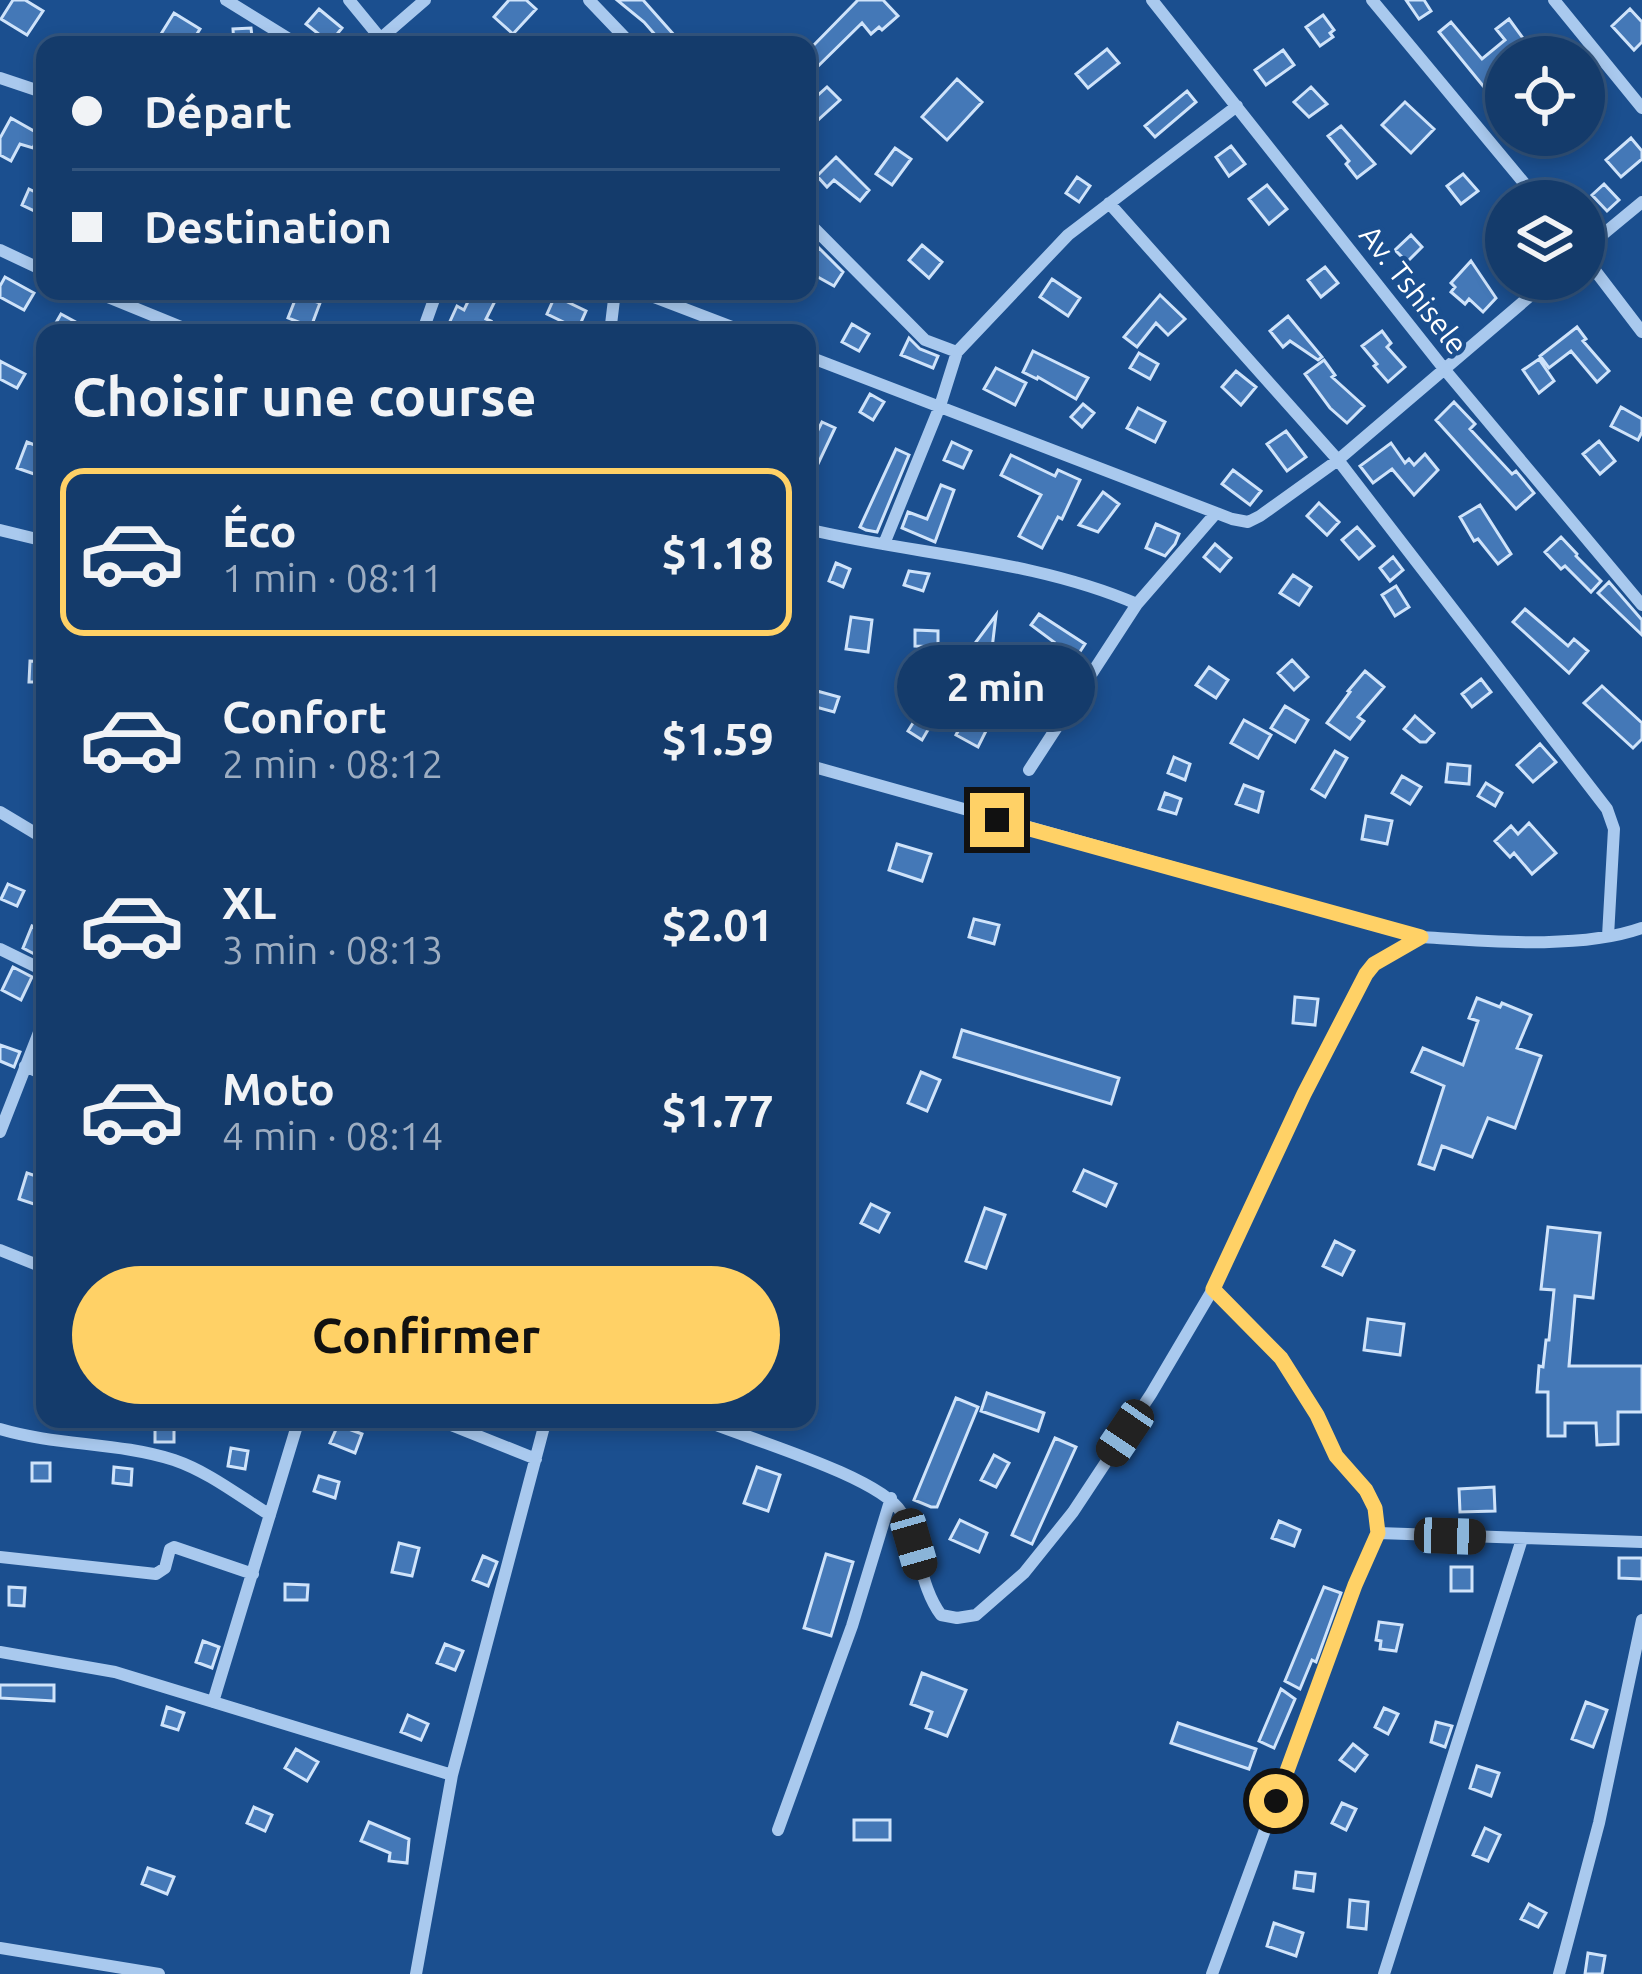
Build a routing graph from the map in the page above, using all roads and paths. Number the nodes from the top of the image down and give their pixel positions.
1 (226, 0) edge
2 (349, 0) edge
3 (425, 0) edge
4 (589, 0) edge
5 (1153, 0) edge
6 (1372, 0) edge
7 (1554, 0) edge
8 (284, 36) edge
9 (380, 36) edge
10 (384, 36) edge
11 (623, 36) edge
12 (0, 78) edge
13 (36, 90) edge
14 (1237, 106) junction
15 (1642, 108) edge
16 (1522, 180) edge
17 (1642, 202) edge
18 (1109, 203) junction
19 (816, 230) edge
20 (1605, 235) edge
21 (0, 250) edge
22 (36, 267) edge
23 (1605, 282) edge
24 (115, 300) edge
25 (662, 300) edge
26 (1526, 300) edge
27 (174, 324) edge
28 (724, 324) edge
29 (1642, 332) edge
30 (957, 352) junction
31 (816, 359) edge
32 (1445, 370) junction
33 (940, 406) junction
34 (1338, 460) junction
35 (1216, 513) junction
36 (0, 530) edge
37 (816, 531) edge
38 (36, 539) edge
39 (884, 544) junction
40 (1137, 604) junction
41 (1642, 605) edge
42 (816, 768) edge
43 (1029, 770) dead end
44 (0, 812) edge
45 (36, 834) edge
46 (1642, 928) edge
47 (1421, 937) junction
48 (1608, 937) junction
49 (0, 949) edge
50 (36, 966) edge
51 (36, 1039) edge
52 (25, 1066) junction
53 (36, 1071) edge
54 (0, 1132) edge
55 (0, 1250) edge
56 (36, 1264) edge
57 (1213, 1289) junction
58 (296, 1428) edge
59 (458, 1428) edge
60 (544, 1428) edge
61 (725, 1428) edge
62 (0, 1430) edge
63 (536, 1459) junction
64 (891, 1498) junction
65 (270, 1516) junction
66 (1378, 1533) junction
67 (1522, 1539) junction
68 (1642, 1542) edge
69 (0, 1557) edge
70 (253, 1574) junction
71 (1642, 1620) edge
72 (1639, 1645) edge
73 (0, 1652) edge
74 (213, 1702) junction
75 (452, 1775) junction
76 (778, 1830) dead end
77 (0, 1948) edge
78 (159, 1974) edge
79 (416, 1974) edge
80 (1212, 1974) edge
81 (1384, 1974) edge
82 (1559, 1974) edge

1 - 8 street
2 - 9 street
3 - 10 street
4 - 11 street
5 - 14 street, Av. Tshisele
6 - 16 street
7 - 15 street
12 - 13 street
14 - 18 street
14 - 32 street, Av. Tshisele
17 - 20 street
18 - 30 street
18 - 34 street
19 - 30 street
21 - 22 street
23 - 29 street
24 - 27 street
25 - 28 street
26 - 32 street
30 - 33 street
31 - 33 street
32 - 34 street
32 - 41 street, Av. Tshisele
33 - 35 street
33 - 39 street
34 - 35 street
34 - 48 street
35 - 40 street
36 - 38 street
37 - 39 street
39 - 40 street
40 - 43 street
42 - 47 street
44 - 45 street
46 - 48 street
47 - 48 street
47 - 57 street
49 - 50 street
51 - 52 street
52 - 53 street
52 - 54 street
55 - 56 street
57 - 64 street
57 - 66 street
58 - 65 street
59 - 63 street
60 - 63 street
61 - 64 street
62 - 65 street
63 - 75 street
64 - 76 street
65 - 70 street
66 - 67 street
66 - 80 street
67 - 68 street
67 - 81 street
69 - 70 street
70 - 74 street
71 - 72 street
72 - 82 street
73 - 74 street
74 - 75 street
75 - 79 street
77 - 78 street

